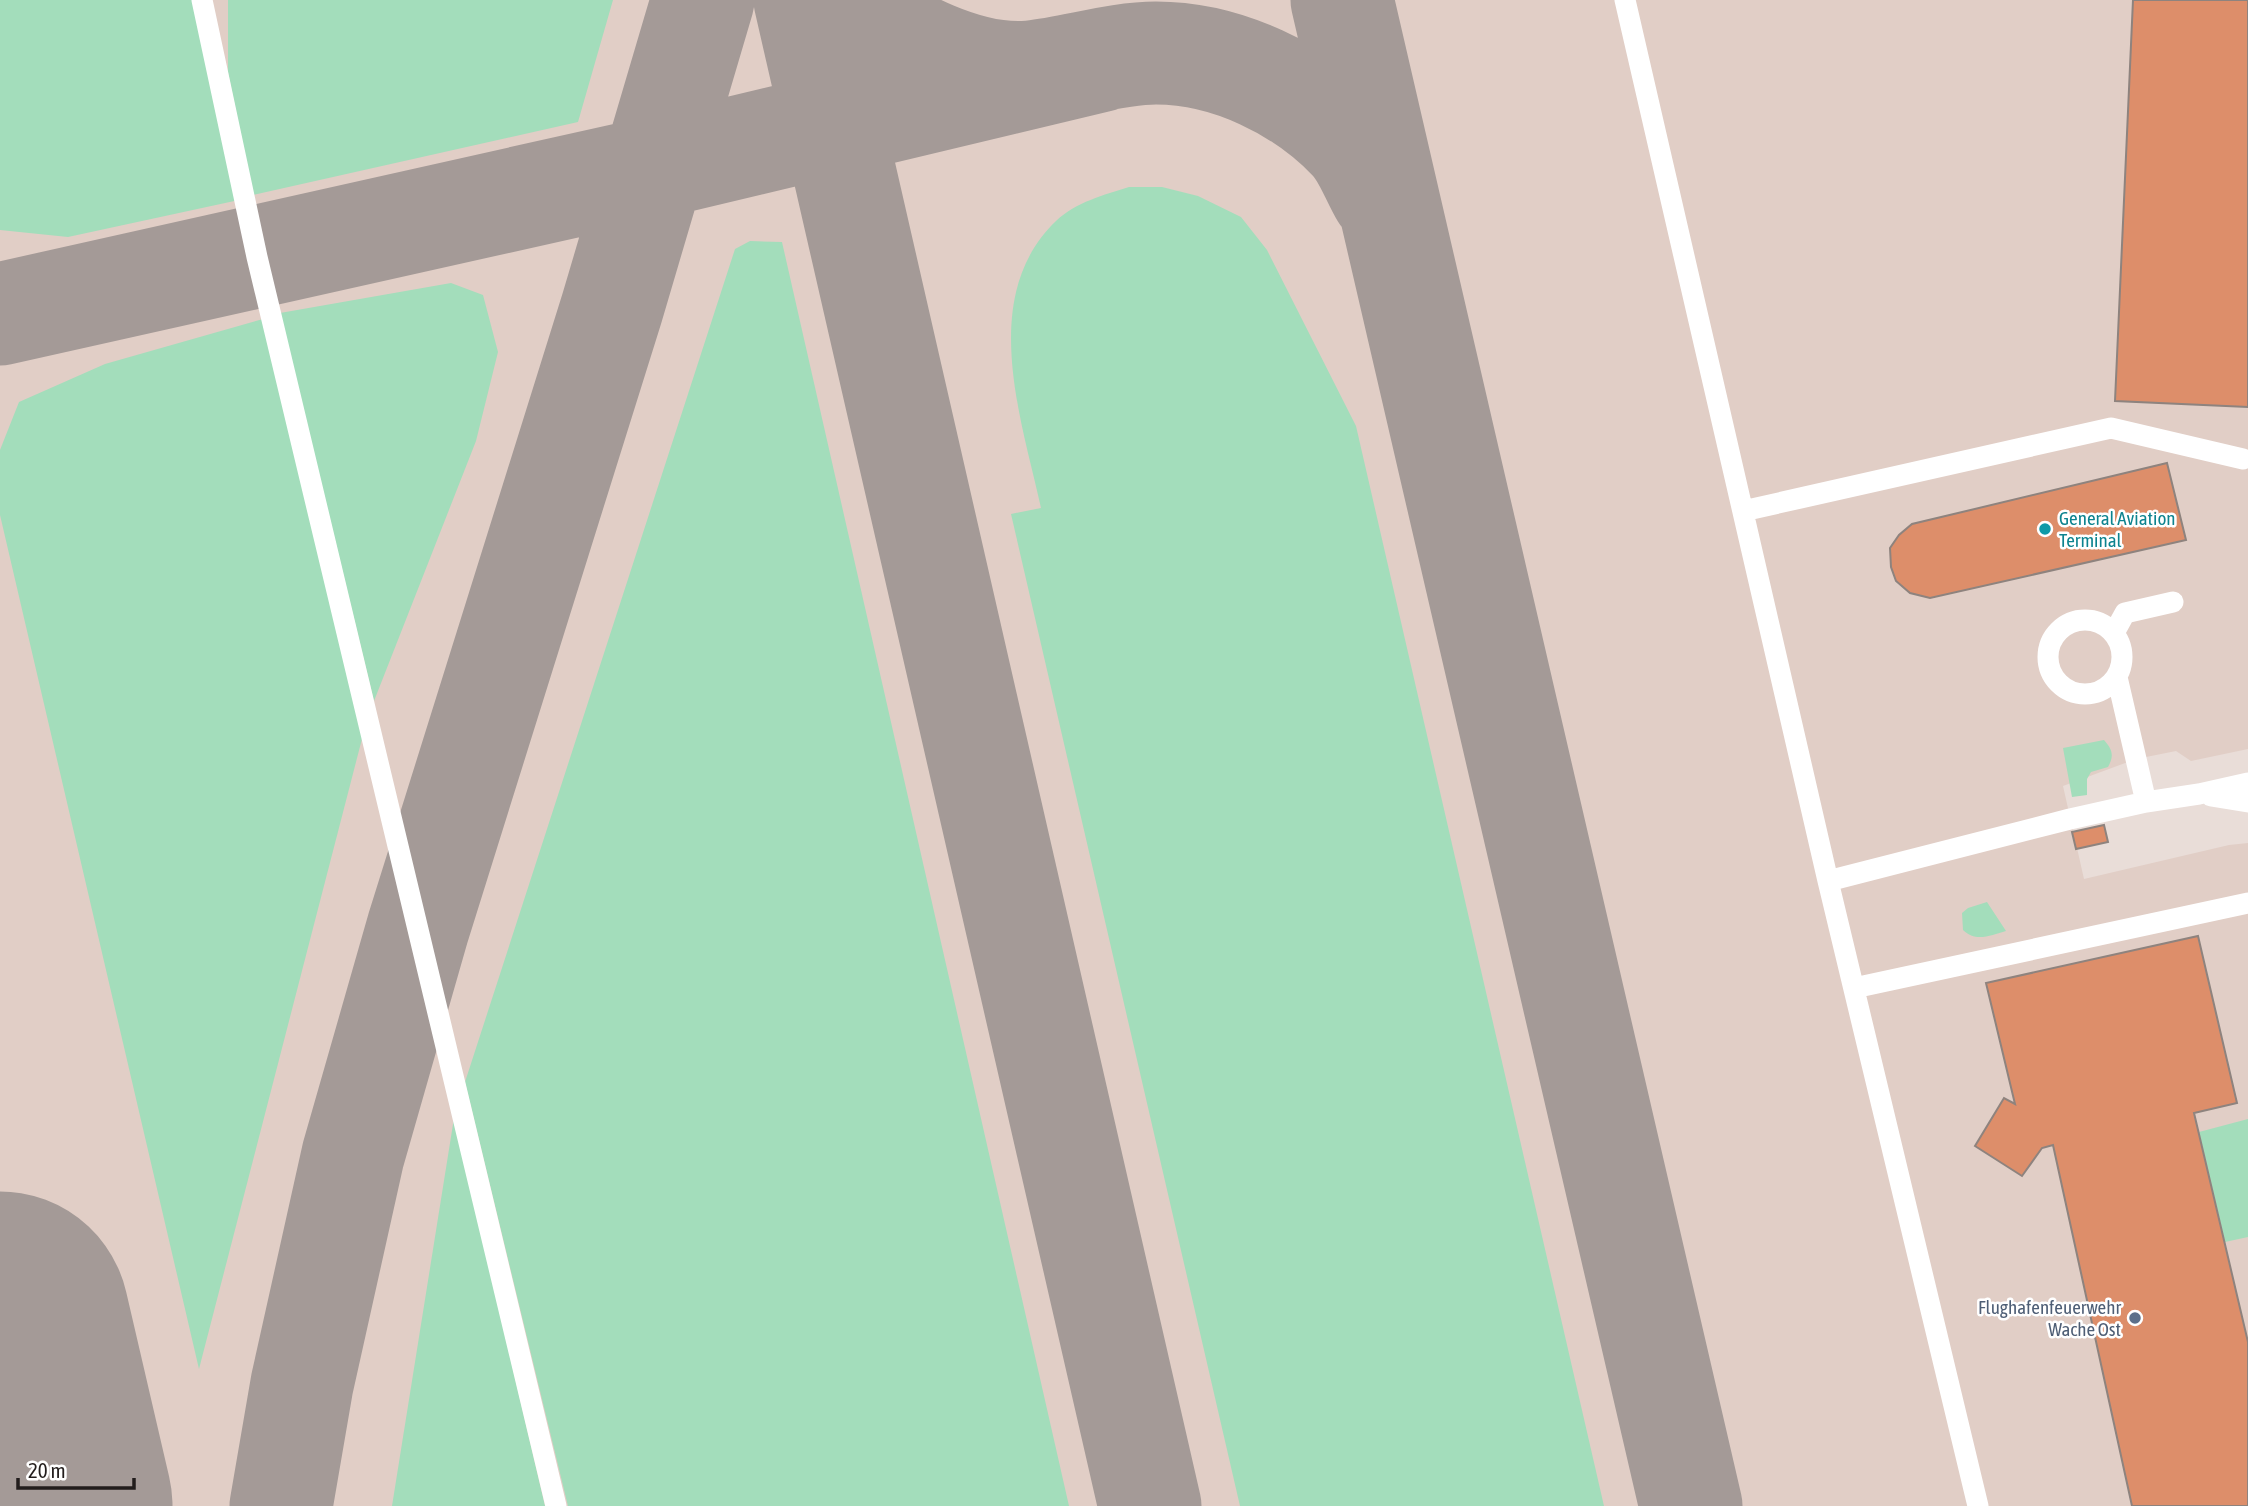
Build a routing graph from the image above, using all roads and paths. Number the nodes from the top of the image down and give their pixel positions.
1 (202, 0) edge
2 (1625, 0) edge
3 (2243, 459) dead end
4 (1743, 511) junction
5 (2173, 602) dead end
6 (2114, 634) junction
7 (2117, 677) junction
8 (2248, 783) edge
9 (2199, 794) junction
10 (2146, 802) junction
11 (2248, 802) edge
12 (1828, 881) junction
13 (2248, 903) edge
14 (1854, 988) junction
15 (556, 1506) edge
16 (1978, 1506) edge

1 - 15 lane
2 - 4 lane
3 - 4 lane
4 - 12 lane
5 - 6 lane
6 - 7 lane
6 - 7 lane
7 - 10 lane
8 - 9 lane
9 - 10 lane
9 - 11 lane
10 - 12 lane
12 - 14 lane
13 - 14 lane
14 - 16 lane

